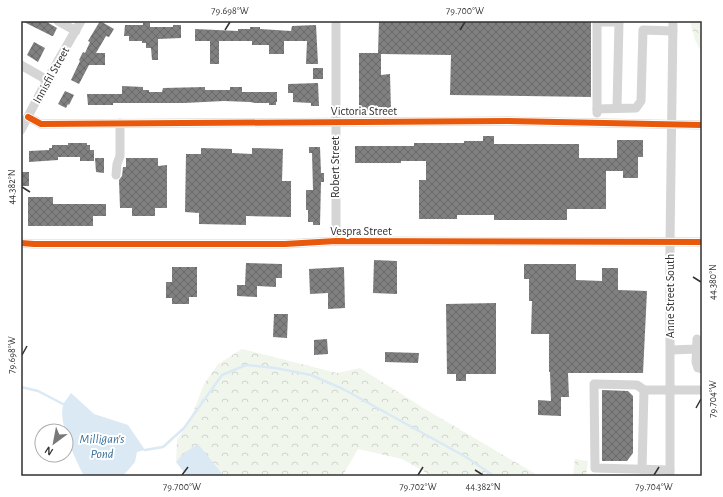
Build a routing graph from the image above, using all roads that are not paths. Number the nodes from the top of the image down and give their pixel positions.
1 (58, 21) edge
2 (81, 21) edge
3 (336, 21) edge
4 (619, 21) edge
5 (673, 21) edge
6 (643, 26) edge
7 (76, 31) junction
8 (672, 31) junction
9 (21, 65) edge
10 (47, 80) junction
11 (597, 108) junction
12 (617, 108) junction
13 (28, 117) junction
14 (335, 122) junction
15 (598, 122) junction
16 (120, 123) junction
17 (672, 124) junction
18 (702, 125) edge
19 (21, 130) edge
20 (116, 175) dead end
21 (336, 241) junction
22 (670, 242) junction
23 (702, 242) edge
24 (21, 243) edge
25 (697, 339) dead end
26 (697, 349) junction
27 (670, 350) junction
28 (702, 369) edge
29 (644, 390) junction
30 (670, 390) junction
31 (702, 390) edge
32 (642, 469) junction
33 (613, 472) edge
34 (670, 473) edge

1 - 7 street
2 - 7 street, Innisfil Street
3 - 14 street, Robert Street
4 - 11 street
4 - 12 street
5 - 8 street, Anne Street South
6 - 8 street
6 - 12 street
7 - 10 street, Innisfil Street
8 - 17 street, Anne Street South
9 - 10 street
10 - 13 street, Innisfil Street
11 - 12 street
11 - 15 street
13 - 16 street, Victoria Street
13 - 19 street, Innisfil Street
14 - 15 street, Victoria Street
14 - 16 street, Victoria Street
14 - 21 street, Robert Street
15 - 17 street, Victoria Street
16 - 20 street
17 - 18 street, Victoria Street
17 - 22 street, Anne Street South
21 - 22 street, Vespra Street
21 - 24 street, Vespra Street
22 - 23 street, Vespra Street
22 - 27 street, Anne Street South
25 - 26 street
26 - 27 street
26 - 28 street
27 - 30 street, Anne Street South
29 - 30 street
29 - 32 street
29 - 33 street
30 - 31 street
30 - 34 street, Anne Street South
32 - 33 street
32 - 34 street

